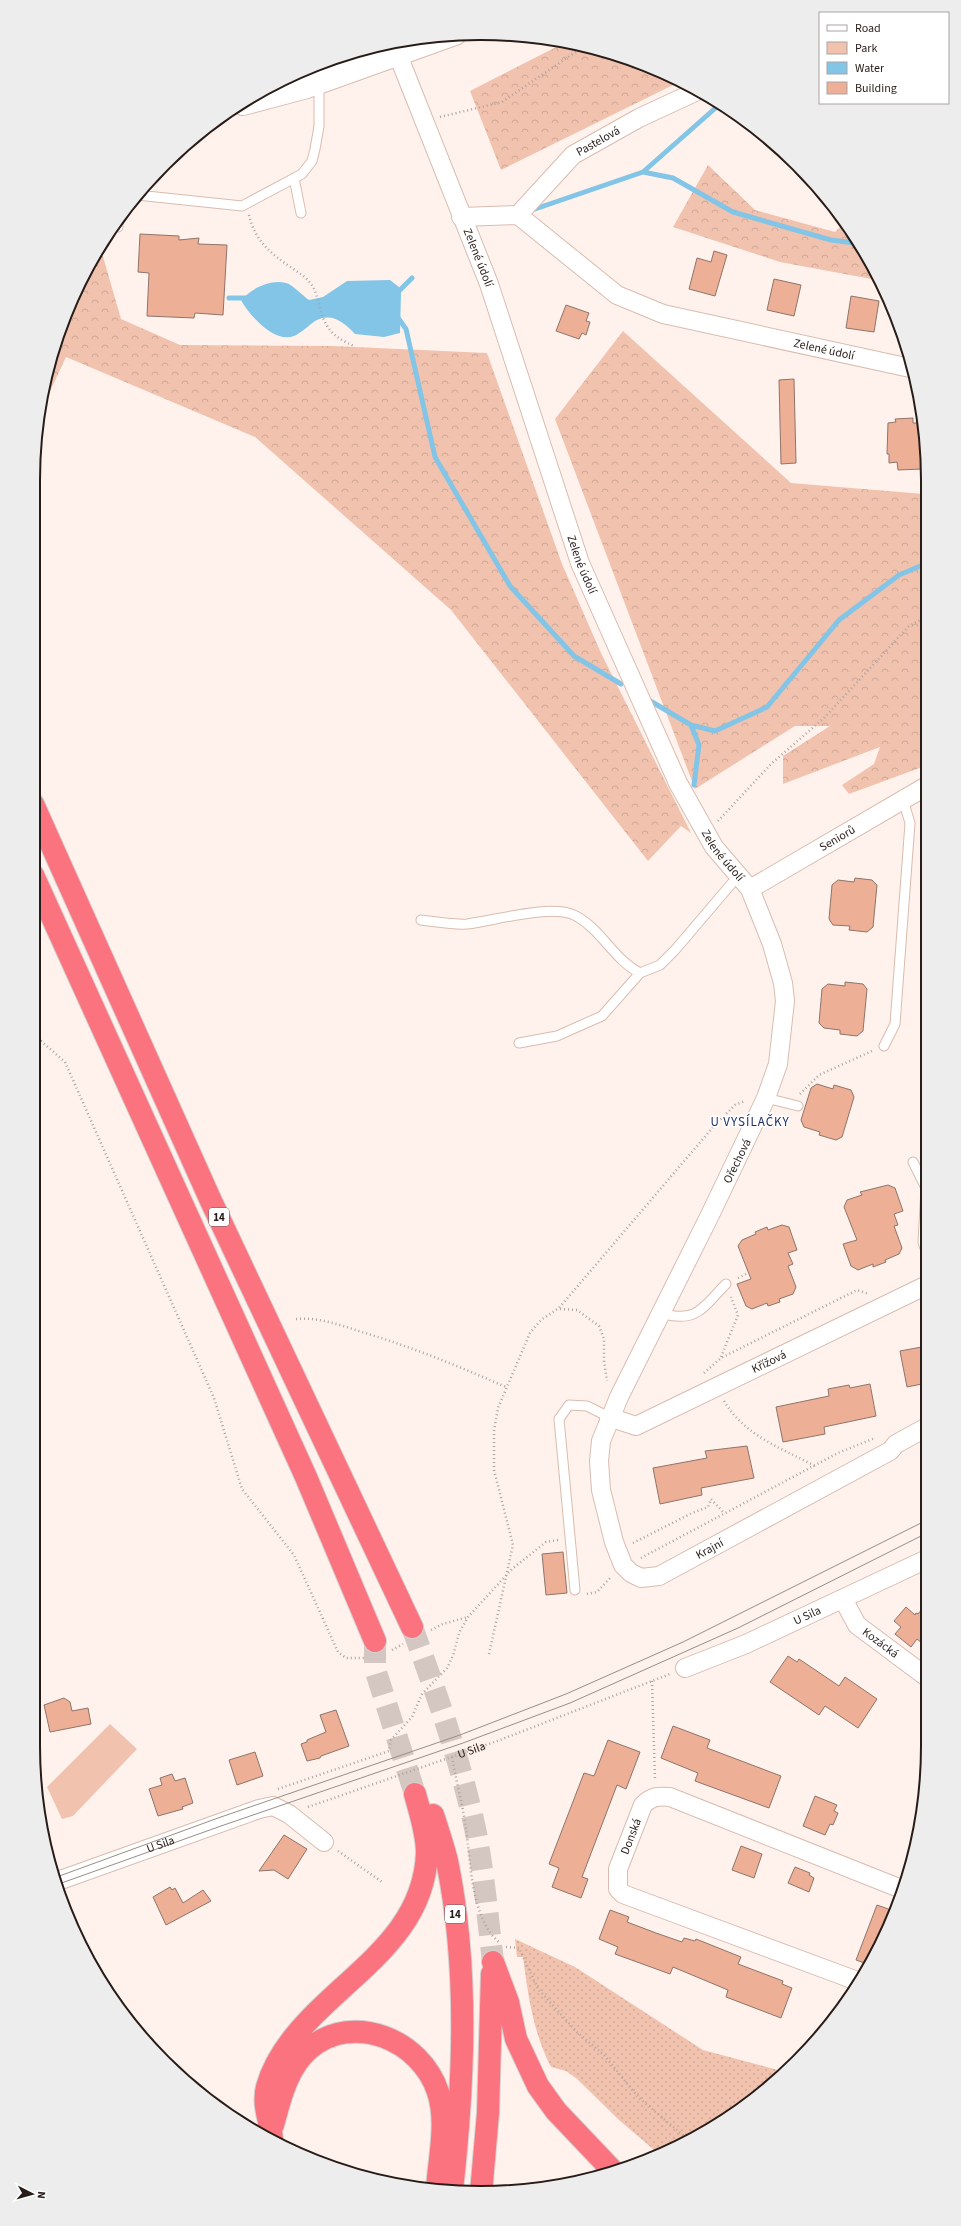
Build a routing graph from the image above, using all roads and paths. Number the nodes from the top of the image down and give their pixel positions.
1 (429, 43) edge
2 (577, 51) edge
3 (373, 53) edge
4 (389, 58) junction
5 (319, 82) junction
6 (287, 92) junction
7 (691, 94) edge
8 (268, 95) edge
9 (259, 100) edge
10 (423, 121) junction
11 (294, 178) junction
12 (144, 196) edge
13 (301, 213) dead end
14 (248, 214) dead end
15 (518, 215) junction
16 (461, 217) junction
17 (354, 346) dead end
18 (906, 367) edge
19 (921, 619) edge
20 (921, 789) edge
21 (903, 800) junction
22 (40, 820) edge
23 (714, 826) dead end
24 (744, 882) junction
25 (40, 890) edge
26 (421, 920) dead end
27 (640, 973) junction
28 (40, 1041) edge
29 (519, 1043) dead end
30 (884, 1046) joint
31 (766, 1098) junction
32 (798, 1106) junction
33 (766, 1129) dead end
34 (913, 1162) dead end
35 (921, 1178) edge
36 (726, 1284) joint
37 (921, 1288) edge
38 (877, 1291) dead end
39 (560, 1308) junction
40 (661, 1313) junction
41 (296, 1319) dead end
42 (506, 1387) junction
43 (716, 1387) junction
44 (619, 1396) junction
45 (609, 1417) junction
46 (921, 1430) edge
47 (879, 1435) dead end
48 (815, 1466) junction
49 (724, 1513) junction
50 (569, 1539) junction
51 (628, 1546) dead end
52 (921, 1562) edge
53 (630, 1563) junction
54 (504, 1578) junction
55 (575, 1590) joint
56 (843, 1599) junction
57 (468, 1617) junction
58 (416, 1633) junction
59 (377, 1650) junction
60 (490, 1654) dead end
61 (686, 1668) dead end
62 (921, 1673) edge
63 (452, 1758) junction
64 (283, 1787) dead end
65 (656, 1796) junction
66 (289, 1814) junction
67 (324, 1842) joint
68 (61, 1880) edge
69 (382, 1882) dead end
70 (898, 1888) edge
71 (854, 1980) edge
72 (271, 2133) edge
73 (272, 2134) edge
74 (686, 2135) edge
75 (609, 2167) edge
76 (438, 2184) edge
77 (452, 2185) edge
78 (482, 2186) edge

1 - 4 street
2 - 10 path
3 - 4 lane
4 - 5 street
4 - 10 street, Zelené údolí
5 - 6 street
5 - 11 lane
6 - 8 street
6 - 9 street
7 - 15 street, Pastelová
10 - 16 street, Zelené údolí
11 - 12 lane
11 - 13 lane
14 - 17 path
15 - 16 street, Zelené údolí
15 - 18 street, Zelené údolí
16 - 24 street, Zelené údolí
19 - 23 path
20 - 21 street, Seniorů
21 - 24 street, Seniorů
21 - 30 lane
22 - 58 highway, 14
24 - 27 lane
24 - 31 street, Ořechová
25 - 59 highway, 14
26 - 27 lane
27 - 29 lane
28 - 59 path
30 - 32 path
31 - 32 lane
31 - 39 path
31 - 40 street, Ořechová
32 - 33 path
34 - 35 lane
36 - 38 path
36 - 40 lane
37 - 43 street, Křížová
39 - 42 path
39 - 44 path
40 - 44 street, Ořechová
41 - 42 path
42 - 54 path
43 - 45 street, Křížová
43 - 48 path
44 - 45 street, Ořechová
45 - 50 lane
45 - 53 street
46 - 53 street, Krajní
47 - 48 path
48 - 49 path
49 - 51 path
49 - 53 path
50 - 54 path
50 - 55 lane
52 - 56 street, U Sila
53 - 55 path
54 - 57 path
54 - 60 path
56 - 61 street, U Sila
56 - 62 street, Kozácká
57 - 58 path
57 - 64 path
58 - 59 path
63 - 65 path, U Sila
63 - 66 path, U Sila
63 - 74 path
65 - 70 street
65 - 71 street, Donská
66 - 67 street, U Sila
66 - 68 street, U Sila
67 - 69 path
72 - 77 highway, 14
73 - 76 highway
75 - 78 highway

